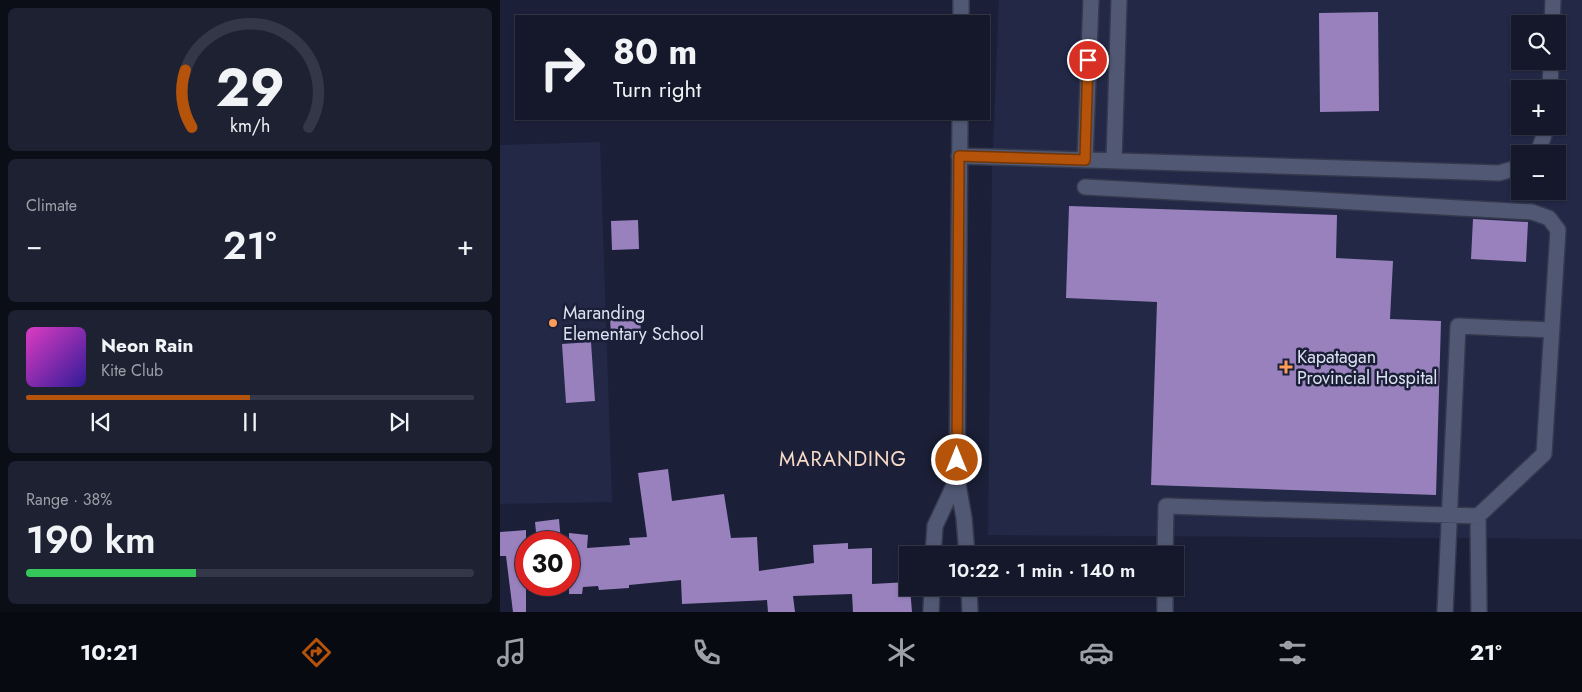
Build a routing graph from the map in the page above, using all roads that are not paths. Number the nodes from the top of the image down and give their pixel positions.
1 (961, 0) edge
2 (1091, 0) edge
3 (1120, 0) edge
4 (1553, 0) edge
5 (961, 15) edge
6 (1552, 15) edge
7 (960, 120) edge
8 (959, 156) junction
9 (1085, 160) junction
10 (1114, 160) junction
11 (1511, 170) edge
12 (1085, 187) dead end
13 (1552, 330) junction
14 (957, 479) junction
15 (1449, 514) junction
16 (1478, 516) junction
17 (934, 546) edge
18 (966, 546) edge
19 (1166, 546) edge
20 (932, 596) edge
21 (969, 596) edge
22 (1165, 596) edge
23 (931, 612) edge
24 (970, 612) edge
25 (1165, 612) edge
26 (1445, 612) edge
27 (1478, 612) edge

1 - 5 street
2 - 9 street
3 - 10 street
4 - 6 street
7 - 8 street
8 - 9 street
8 - 14 street
9 - 10 street
10 - 11 street
12 - 13 street
13 - 15 street
13 - 16 street
14 - 17 street
14 - 18 street
15 - 16 street
15 - 19 street
15 - 26 street
16 - 27 street
20 - 23 street
21 - 24 street
22 - 25 street

